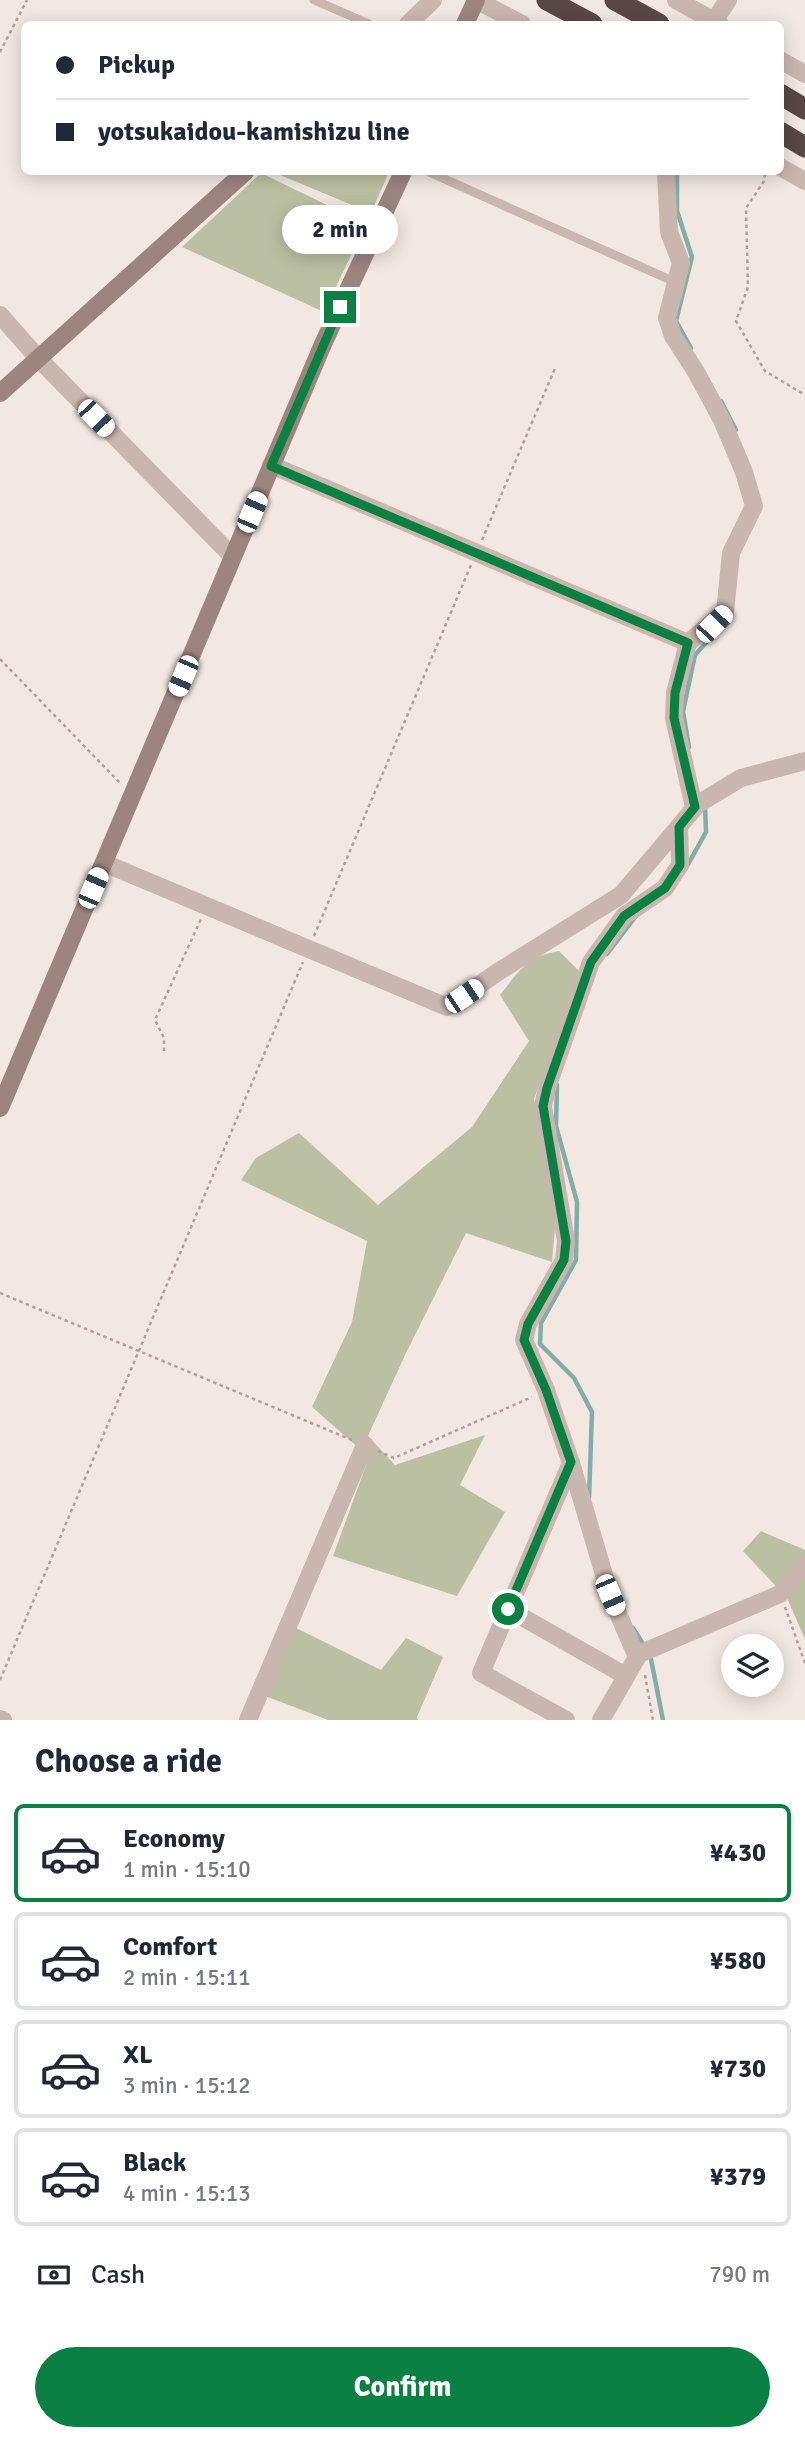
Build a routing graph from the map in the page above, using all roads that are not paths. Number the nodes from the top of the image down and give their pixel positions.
1 (314, 0) edge
2 (433, 0) edge
3 (476, 0) edge
4 (547, 0) edge
5 (615, 0) edge
6 (676, 0) edge
7 (729, 0) edge
8 (362, 21) edge
9 (411, 21) edge
10 (466, 21) edge
11 (510, 21) edge
12 (586, 21) edge
13 (654, 21) edge
14 (713, 21) edge
15 (718, 21) edge
16 (784, 62) edge
17 (805, 74) edge
18 (784, 96) edge
19 (805, 108) edge
20 (784, 134) edge
21 (805, 146) edge
22 (784, 169) edge
23 (242, 175) edge
24 (402, 175) edge
25 (436, 175) edge
26 (666, 175) edge
27 (805, 181) edge
28 (675, 282) junction
29 (0, 315) edge
30 (38, 358) junction
31 (0, 393) edge
32 (271, 466) junction
33 (233, 558) junction
34 (688, 643) junction
35 (805, 761) edge
36 (702, 802) junction
37 (679, 827) junction
38 (104, 863) junction
39 (5, 1081) edge
40 (0, 1108) edge
41 (365, 1445) road end
42 (571, 1462) junction
43 (805, 1564) edge
44 (508, 1609) junction
45 (638, 1656) junction
46 (626, 1676) junction
47 (248, 1720) edge
48 (566, 1720) edge
49 (601, 1720) edge

1 - 8 lane
2 - 9 street
3 - 10 main road
3 - 11 street
4 - 12 highway
5 - 13 highway
6 - 14 street
7 - 15 street
16 - 17 street
18 - 19 highway
20 - 21 highway
22 - 27 street
23 - 30 main road
24 - 32 main road
25 - 28 lane
26 - 28 street
28 - 34 street
29 - 30 street
30 - 31 main road
30 - 33 street
32 - 33 main road
32 - 34 street
33 - 38 main road
34 - 36 street
35 - 36 street
36 - 37 street
37 - 38 street
37 - 42 street
38 - 39 main road
39 - 40 main road
41 - 47 street
42 - 44 street
42 - 45 street
43 - 45 street
44 - 46 street
44 - 48 street
45 - 46 street
46 - 49 street

